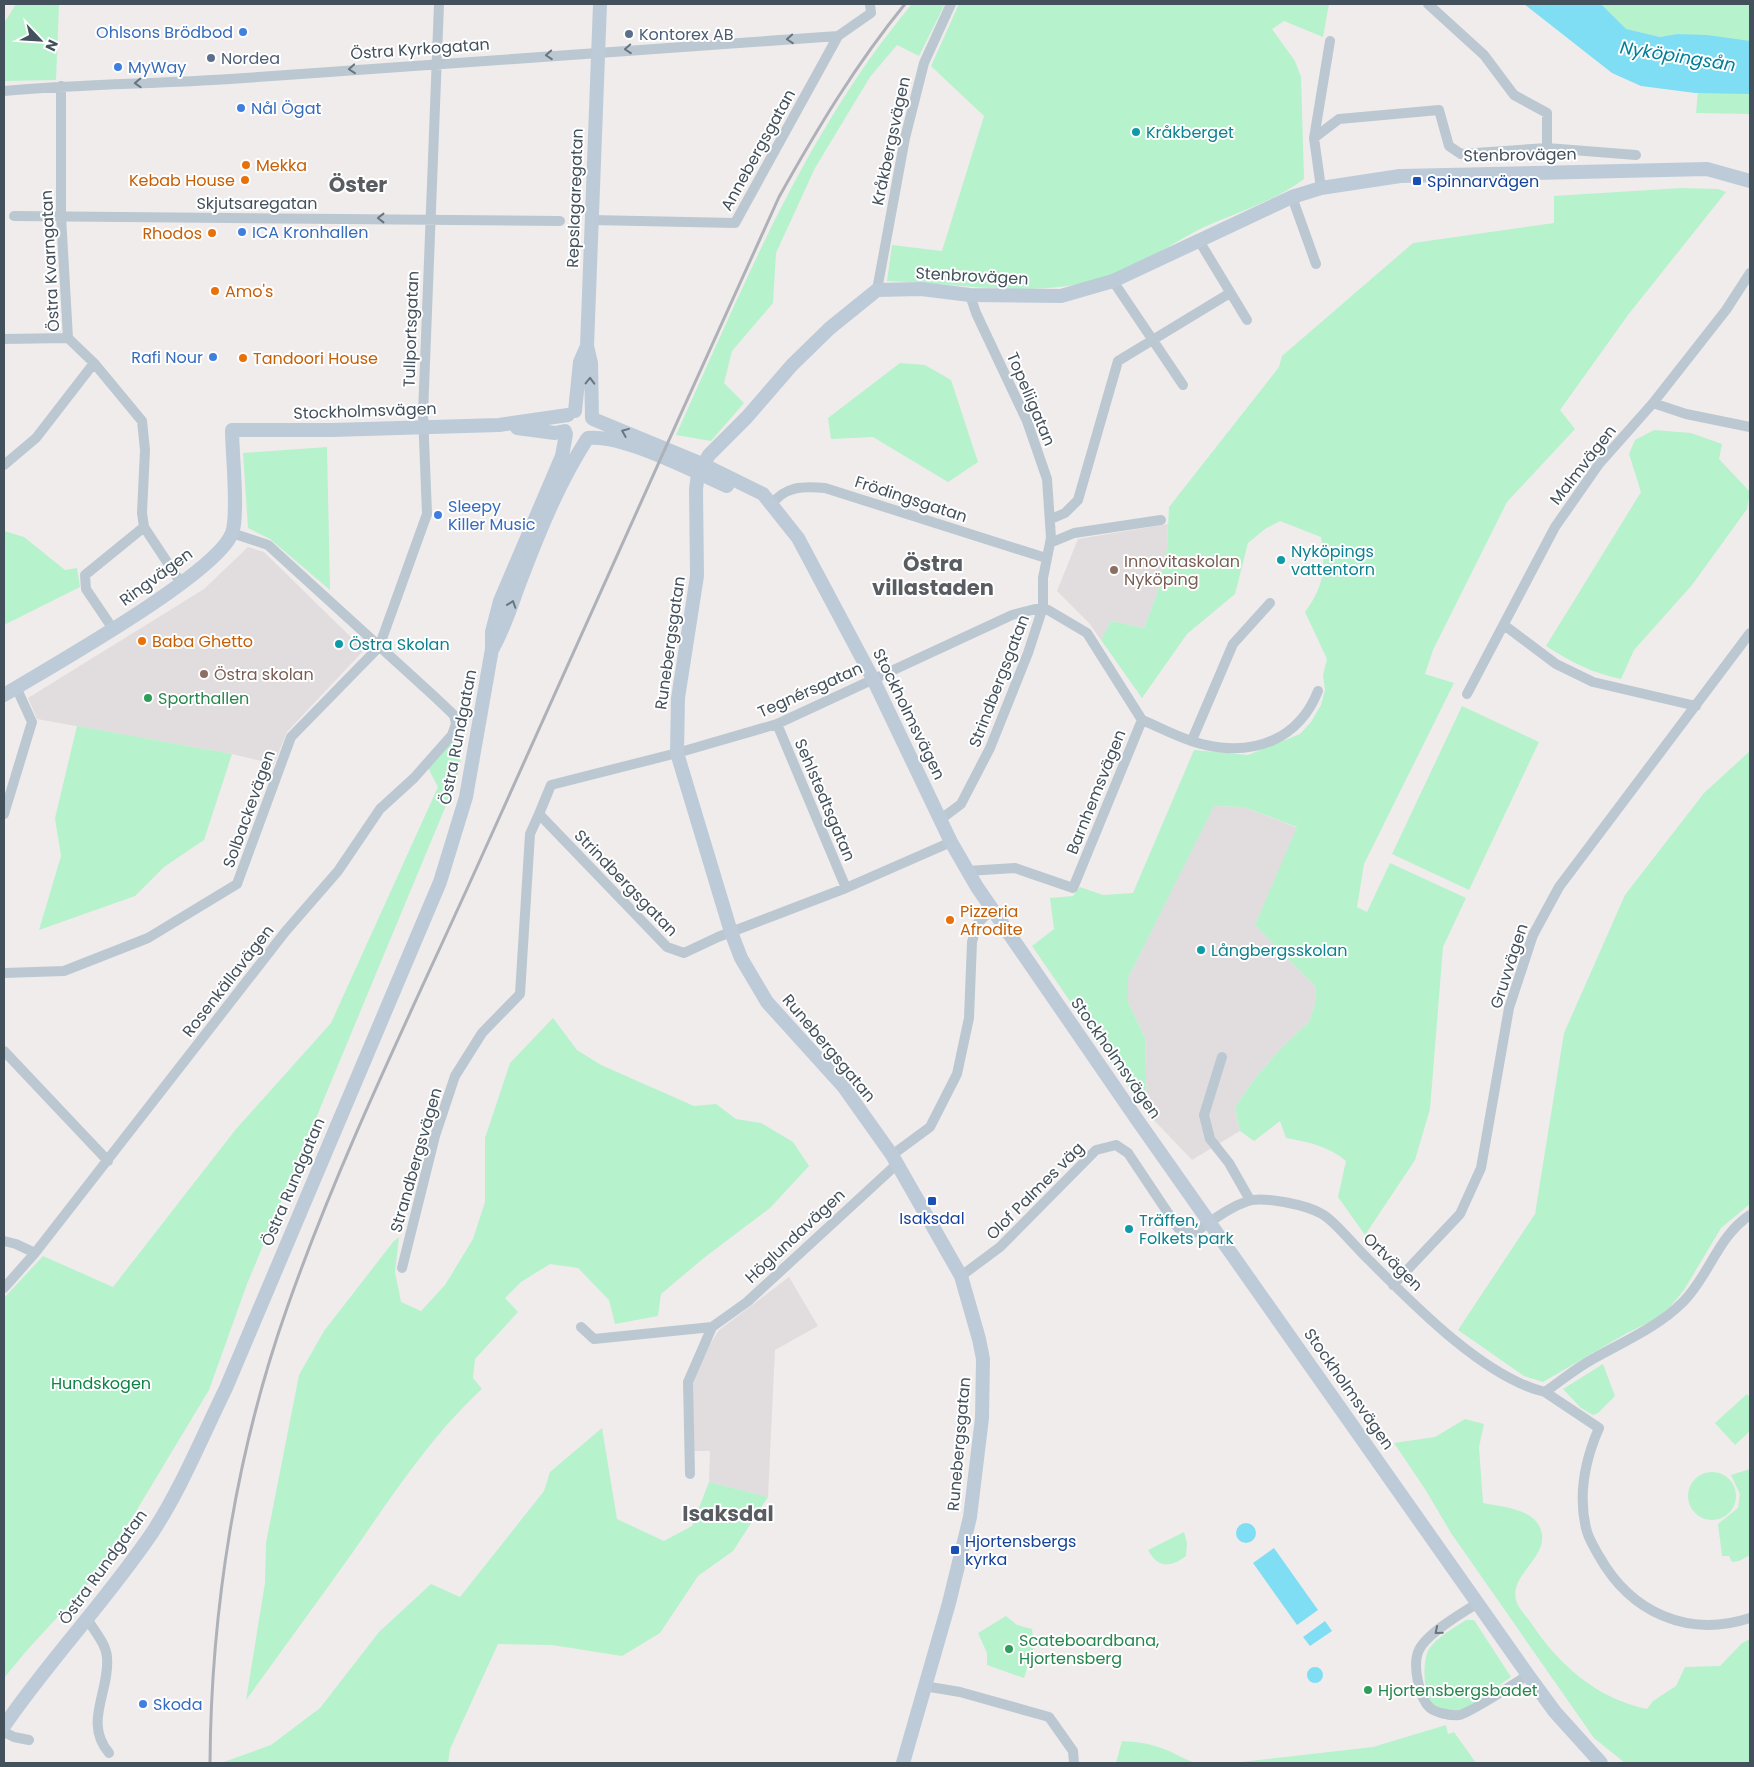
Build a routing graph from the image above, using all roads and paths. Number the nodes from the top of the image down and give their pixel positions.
1 (439, 4) edge
2 (598, 4) edge
3 (870, 4) edge
4 (951, 4) edge
5 (1428, 4) edge
6 (838, 36) junction
7 (1330, 41) dead end
8 (598, 51) junction
9 (437, 62) junction
10 (61, 86) junction
11 (4, 91) edge
12 (1314, 138) junction
13 (1547, 148) junction
14 (1636, 155) dead end
15 (1750, 181) edge
16 (1321, 188) junction
17 (1292, 197) junction
18 (14, 216) dead end
19 (61, 216) junction
20 (430, 218) junction
21 (591, 220) junction
22 (560, 221) dead end
23 (1198, 239) junction
24 (1316, 264) dead end
25 (1750, 273) edge
26 (1113, 281) junction
27 (877, 290) junction
28 (1230, 293) junction
29 (970, 295) junction
30 (1247, 320) dead end
31 (68, 338) junction
32 (4, 339) edge
33 (1153, 341) junction
34 (587, 346) junction
35 (94, 363) junction
36 (1183, 385) dead end
37 (1653, 403) junction
38 (571, 413) junction
39 (592, 418) junction
40 (499, 425) junction
41 (423, 426) junction
42 (1750, 427) edge
43 (566, 432) junction
44 (588, 438) junction
45 (4, 465) edge
46 (700, 469) junction
47 (771, 504) junction
48 (1051, 519) junction
49 (1162, 520) dead end
50 (144, 527) junction
51 (232, 533) junction
52 (1050, 543) junction
53 (1046, 558) junction
54 (181, 583) junction
55 (1270, 604) dead end
56 (1043, 607) junction
57 (1504, 625) junction
58 (113, 629) junction
59 (1750, 633) edge
60 (379, 647) junction
61 (492, 649) junction
62 (873, 679) junction
63 (16, 687) junction
64 (1318, 691) dead end
65 (1467, 694) dead end
66 (4, 695) edge
67 (1696, 706) junction
68 (1142, 720) junction
69 (777, 724) junction
70 (1192, 740) junction
71 (677, 753) junction
72 (4, 814) edge
73 (539, 814) junction
74 (941, 820) junction
75 (951, 842) junction
76 (967, 871) junction
77 (846, 888) junction
78 (992, 909) junction
79 (731, 932) junction
80 (4, 973) edge
81 (4, 1051) edge
82 (1222, 1057) dead end
83 (894, 1160) junction
84 (108, 1161) junction
85 (1250, 1200) junction
86 (1750, 1216) edge
87 (1210, 1222) junction
88 (4, 1241) edge
89 (36, 1253) junction
90 (402, 1268) dead end
91 (961, 1276) junction
92 (1393, 1285) junction
93 (4, 1288) edge
94 (581, 1327) dead end
95 (712, 1327) junction
96 (1545, 1392) junction
97 (690, 1474) dead end
98 (1478, 1603) junction
99 (1750, 1618) edge
100 (88, 1620) junction
101 (1528, 1675) junction
102 (32, 1685) junction
103 (924, 1686) junction
104 (4, 1709) edge
105 (4, 1726) edge
106 (4, 1732) edge
107 (29, 1740) dead end
108 (109, 1753) dead end
109 (903, 1763) edge
110 (1074, 1763) edge
111 (1601, 1763) edge

1 - 9 street, Tullportsgatan
2 - 8 street, Repslagaregatan
3 - 6 street, Annebergsgatan
4 - 27 street, Kråkbergsvägen
5 - 13 street
6 -> 8 street, Östra Kyrkogatan
6 - 21 street, Annebergsgatan
7 - 12 street
8 -> 9 street, Östra Kyrkogatan
8 - 21 street, Repslagaregatan
9 -> 10 street, Östra Kyrkogatan
9 - 20 street, Tullportsgatan
10 - 11 street, Östra Kyrkogatan
10 - 19 street, Östra Kvarngatan
12 - 13 street
12 - 16 street
13 - 14 street
15 - 16 street, Stenbrovägen
16 - 17 street, Stenbrovägen
17 - 23 street, Stenbrovägen
17 - 24 street
18 - 19 street, Skjutsaregatan
20 -> 19 street, Skjutsaregatan
19 - 31 street, Östra Kvarngatan
20 - 22 street, Skjutsaregatan
20 - 41 street, Tullportsgatan
21 - 34 street, Repslagaregatan
23 - 26 street, Stenbrovägen
23 - 28 street
25 - 37 street, Malmvägen
26 - 29 street, Stenbrovägen
26 - 33 street
27 - 29 street, Stenbrovägen
27 - 46 street
28 - 30 street
28 - 33 street
29 - 48 street, Topeliigatan
31 - 32 street
31 - 35 street, Östra Kvarngatan
33 - 36 street
33 - 48 street
34 - 38 street, Repslagaregatan
39 -> 34 street, Repslagaregatan
35 - 45 street
35 - 50 street, Östra Kvarngatan
37 - 42 street
37 - 57 street, Malmvägen
38 - 39 street
38 - 40 street, Stockholmsvägen
38 - 43 street
39 - 44 street
46 -> 39 street
40 - 41 street, Stockholmsvägen
40 - 43 street, Stockholmsvägen
41 - 51 street, Stockholmsvägen
41 - 60 street, Tullportsgatan
43 - 44 street
43 - 61 street, Östra Rundgatan
44 - 46 street
61 -> 44 street, Östra Rundgatan
46 - 47 street
46 - 71 street, Runebergsgatan
47 - 53 street, Frödingsgatan
47 - 62 street, Stockholmsvägen
48 - 52 street, Strindbergsgatan
49 - 52 street
50 - 54 street
50 - 58 street
51 - 54 street, Ringvägen
51 - 60 street
52 - 53 street, Strindbergsgatan
53 - 56 street, Strindbergsgatan
54 - 58 street, Ringvägen
55 - 70 street
56 - 62 street, Tegnérsgatan
56 - 68 street, Barnhemsvägen
56 - 74 street, Strindbergsgatan
57 - 65 street, Malmvägen
57 - 67 street
58 - 63 street, Ringvägen
59 - 67 street, Gruvvägen
60 - 80 street, Solbackevägen
60 - 84 street, Rosenkällavägen
61 - 100 street, Östra Rundgatan
62 - 69 street, Tegnérsgatan
62 - 74 street, Stockholmsvägen
63 - 66 street, Ringvägen
63 - 72 street
64 - 70 street
67 - 92 street, Gruvvägen
68 - 70 street
68 - 76 street, Barnhemsvägen
69 - 71 street, Tegnérsgatan
69 - 77 street, Sehlstedtsgatan
71 - 73 street, Tegnérsgatan
71 - 79 street, Runebergsgatan
73 - 79 street, Strindbergsgatan
73 - 90 street, Strandbergsvägen
74 - 75 street, Stockholmsvägen
75 - 76 street, Stockholmsvägen
75 - 77 street, Strindbergsgatan
76 - 78 street, Stockholmsvägen
77 - 79 street, Strindbergsgatan
78 - 83 street, Höglundavägen
78 - 87 street, Stockholmsvägen
79 - 83 street, Runebergsgatan
81 - 84 street
82 - 85 street
83 - 91 street, Runebergsgatan
83 - 95 street, Höglundavägen
84 - 89 street, Rosenkällavägen
85 - 87 street, Ortvägen
85 - 92 street, Ortvägen
86 - 96 street
87 - 91 street, Olof Palmes väg
87 - 98 street, Stockholmsvägen
88 - 89 street
89 - 93 street, Rosenkällavägen
91 - 103 street, Runebergsgatan
92 - 96 street, Ortvägen
94 - 95 street, Höglundavägen
95 - 97 street
96 - 99 street, Ortvägen
98 - 101 street, Stockholmsvägen
98 -> 101 street
100 - 102 street, Östra Rundgatan
100 - 108 street
101 - 111 street, Stockholmsvägen
102 - 104 street, Östra Rundgatan
102 - 105 street, Östra Rundgatan
103 - 109 street, Runebergsgatan
103 - 110 street
106 - 107 street

